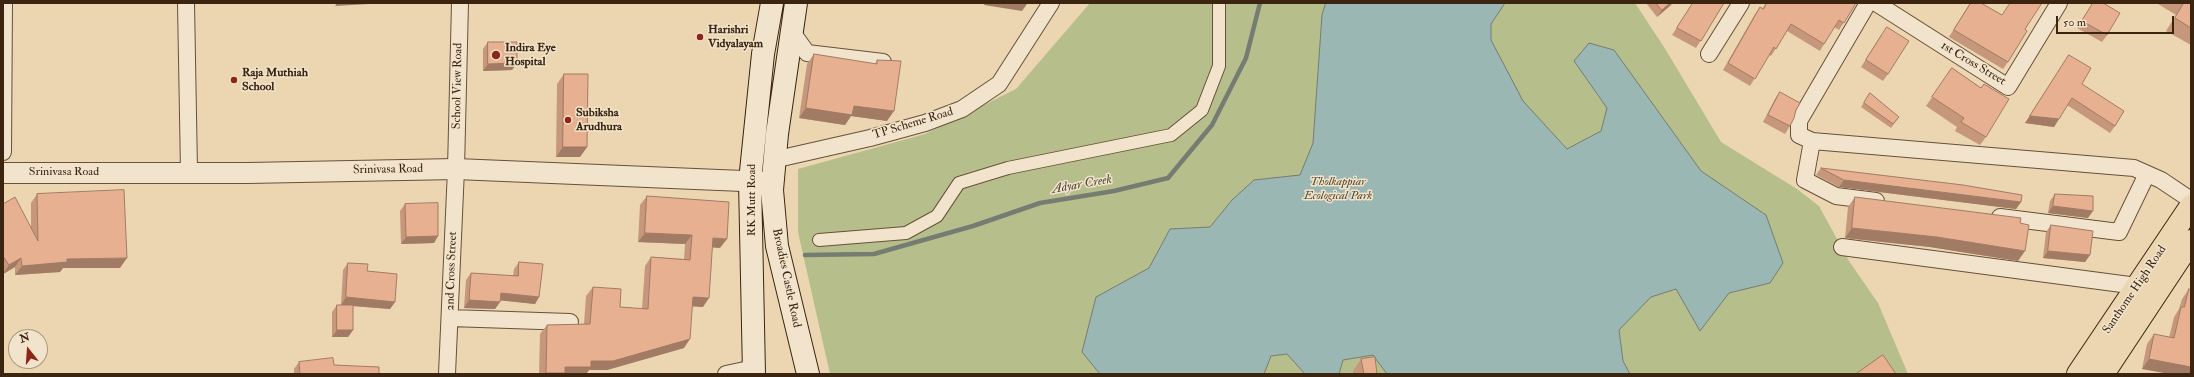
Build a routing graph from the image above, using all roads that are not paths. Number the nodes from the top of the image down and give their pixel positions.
1 (4, 3) edge
2 (186, 3) edge
3 (460, 3) edge
4 (772, 3) edge
5 (796, 3) edge
6 (1051, 3) edge
7 (1219, 3) edge
8 (1740, 3) edge
9 (1868, 3) edge
10 (1876, 3) edge
11 (2059, 3) edge
12 (792, 32) junction
13 (1709, 54) dead end
14 (883, 62) edge
15 (1812, 141) junction
16 (3, 152) edge
17 (773, 160) junction
18 (456, 169) junction
19 (189, 171) junction
20 (3, 173) edge
21 (2147, 174) junction
22 (750, 181) junction
23 (772, 182) junction
24 (2191, 200) edge
25 (1891, 203) edge
26 (2191, 206) edge
27 (1985, 215) edge
28 (819, 240) dead end
29 (2191, 241) edge
30 (1842, 247) dead end
31 (2137, 286) junction
32 (450, 318) junction
33 (570, 322) dead end
34 (754, 371) edge
35 (447, 374) edge
36 (726, 374) edge
37 (808, 374) edge
38 (2078, 374) edge
39 (2103, 374) edge

1 - 16 street
2 - 19 street
3 - 18 street, School View Road
4 - 22 main road, RK Mutt Road
5 - 12 main road, RK Mutt Road
6 - 17 street, TP Scheme Road
7 - 28 street
8 - 13 street
9 - 15 street
10 - 11 street, 1st Cross Street
12 - 14 street
12 - 17 main road, RK Mutt Road
15 - 21 street
15 - 25 street
17 - 23 main road, RK Mutt Road
18 - 19 street, Srinivasa Road
18 - 22 street, Srinivasa Road
18 - 32 street, 2nd Cross Street
19 - 20 street, Srinivasa Road
21 - 24 street
21 - 27 street
22 - 23 street, Srinivasa Road
22 - 34 main road, RK Mutt Road
23 - 37 main road, Broadies Castle Road
26 - 31 main road, Santhome High Road
29 - 39 main road, Santhome High Road
30 - 31 street
31 - 38 main road, Santhome High Road
32 - 33 street
32 - 35 street, 2nd Cross Street
34 - 36 street

